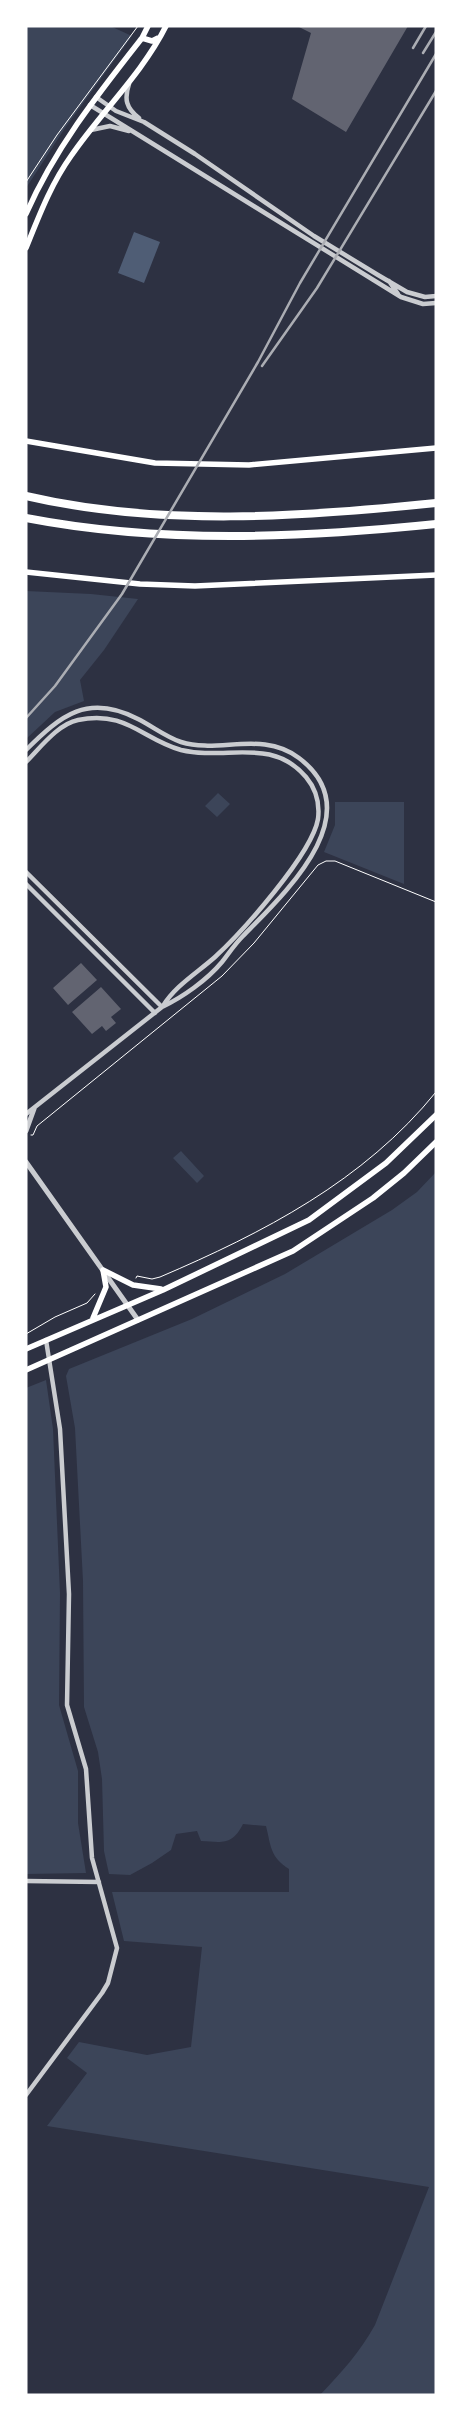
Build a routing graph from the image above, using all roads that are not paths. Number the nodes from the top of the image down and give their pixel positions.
1 (148, 26) edge
2 (166, 26) edge
3 (160, 37) junction
4 (142, 38) junction
5 (130, 78) junction
6 (96, 97) junction
7 (90, 106) junction
8 (109, 106) junction
9 (103, 114) junction
10 (144, 122) junction
11 (90, 130) junction
12 (133, 131) junction
13 (247, 190) junction
14 (241, 199) junction
15 (26, 214) edge
16 (26, 248) edge
17 (389, 281) junction
18 (436, 296) edge
19 (401, 297) junction
20 (436, 303) edge
21 (26, 441) edge
22 (436, 448) edge
23 (26, 496) edge
24 (436, 503) edge
25 (26, 518) edge
26 (436, 524) edge
27 (26, 572) edge
28 (436, 575) edge
29 (26, 750) edge
30 (26, 762) edge
31 (26, 872) edge
32 (26, 884) edge
33 (162, 1007) junction
34 (155, 1013) junction
35 (34, 1108) junction
36 (26, 1114) edge
37 (436, 1115) edge
38 (26, 1131) edge
39 (436, 1142) edge
40 (26, 1162) edge
41 (103, 1270) junction
42 (163, 1290) junction
43 (128, 1304) junction
44 (93, 1318) junction
45 (138, 1320) junction
46 (46, 1340) junction
47 (26, 1349) edge
48 (50, 1360) junction
49 (26, 1370) edge
50 (26, 1881) edge
51 (100, 1885) junction
52 (26, 2095) edge

1 - 4 main road
2 - 3 main road
3 - 4 main road
3 - 5 main road
4 - 6 main road
5 - 8 main road
5 - 10 street
6 - 7 main road
6 - 8 street
7 - 9 street
7 - 15 main road
8 - 9 main road
8 - 10 street
9 - 11 main road
9 - 12 street
10 - 13 street
11 - 12 street
11 - 16 main road
12 - 14 street
13 - 14 street
13 - 17 street
14 - 19 street
17 - 18 street
17 - 19 street
19 - 20 street
21 - 22 main road
23 - 24 highway
25 - 26 highway
27 - 28 main road
29 - 33 street
30 - 33 street
31 - 33 street
32 - 34 street
33 - 34 street
34 - 35 street
35 - 36 street
35 - 38 street
37 - 42 main road
39 - 45 main road
40 - 41 street
41 - 42 main road
41 - 43 street
41 - 44 main road
42 - 43 main road
43 - 44 main road
43 - 45 street
44 - 46 main road
45 - 48 main road
46 - 47 main road
46 - 48 street
48 - 49 main road
48 - 51 street
50 - 51 street
51 - 52 street

